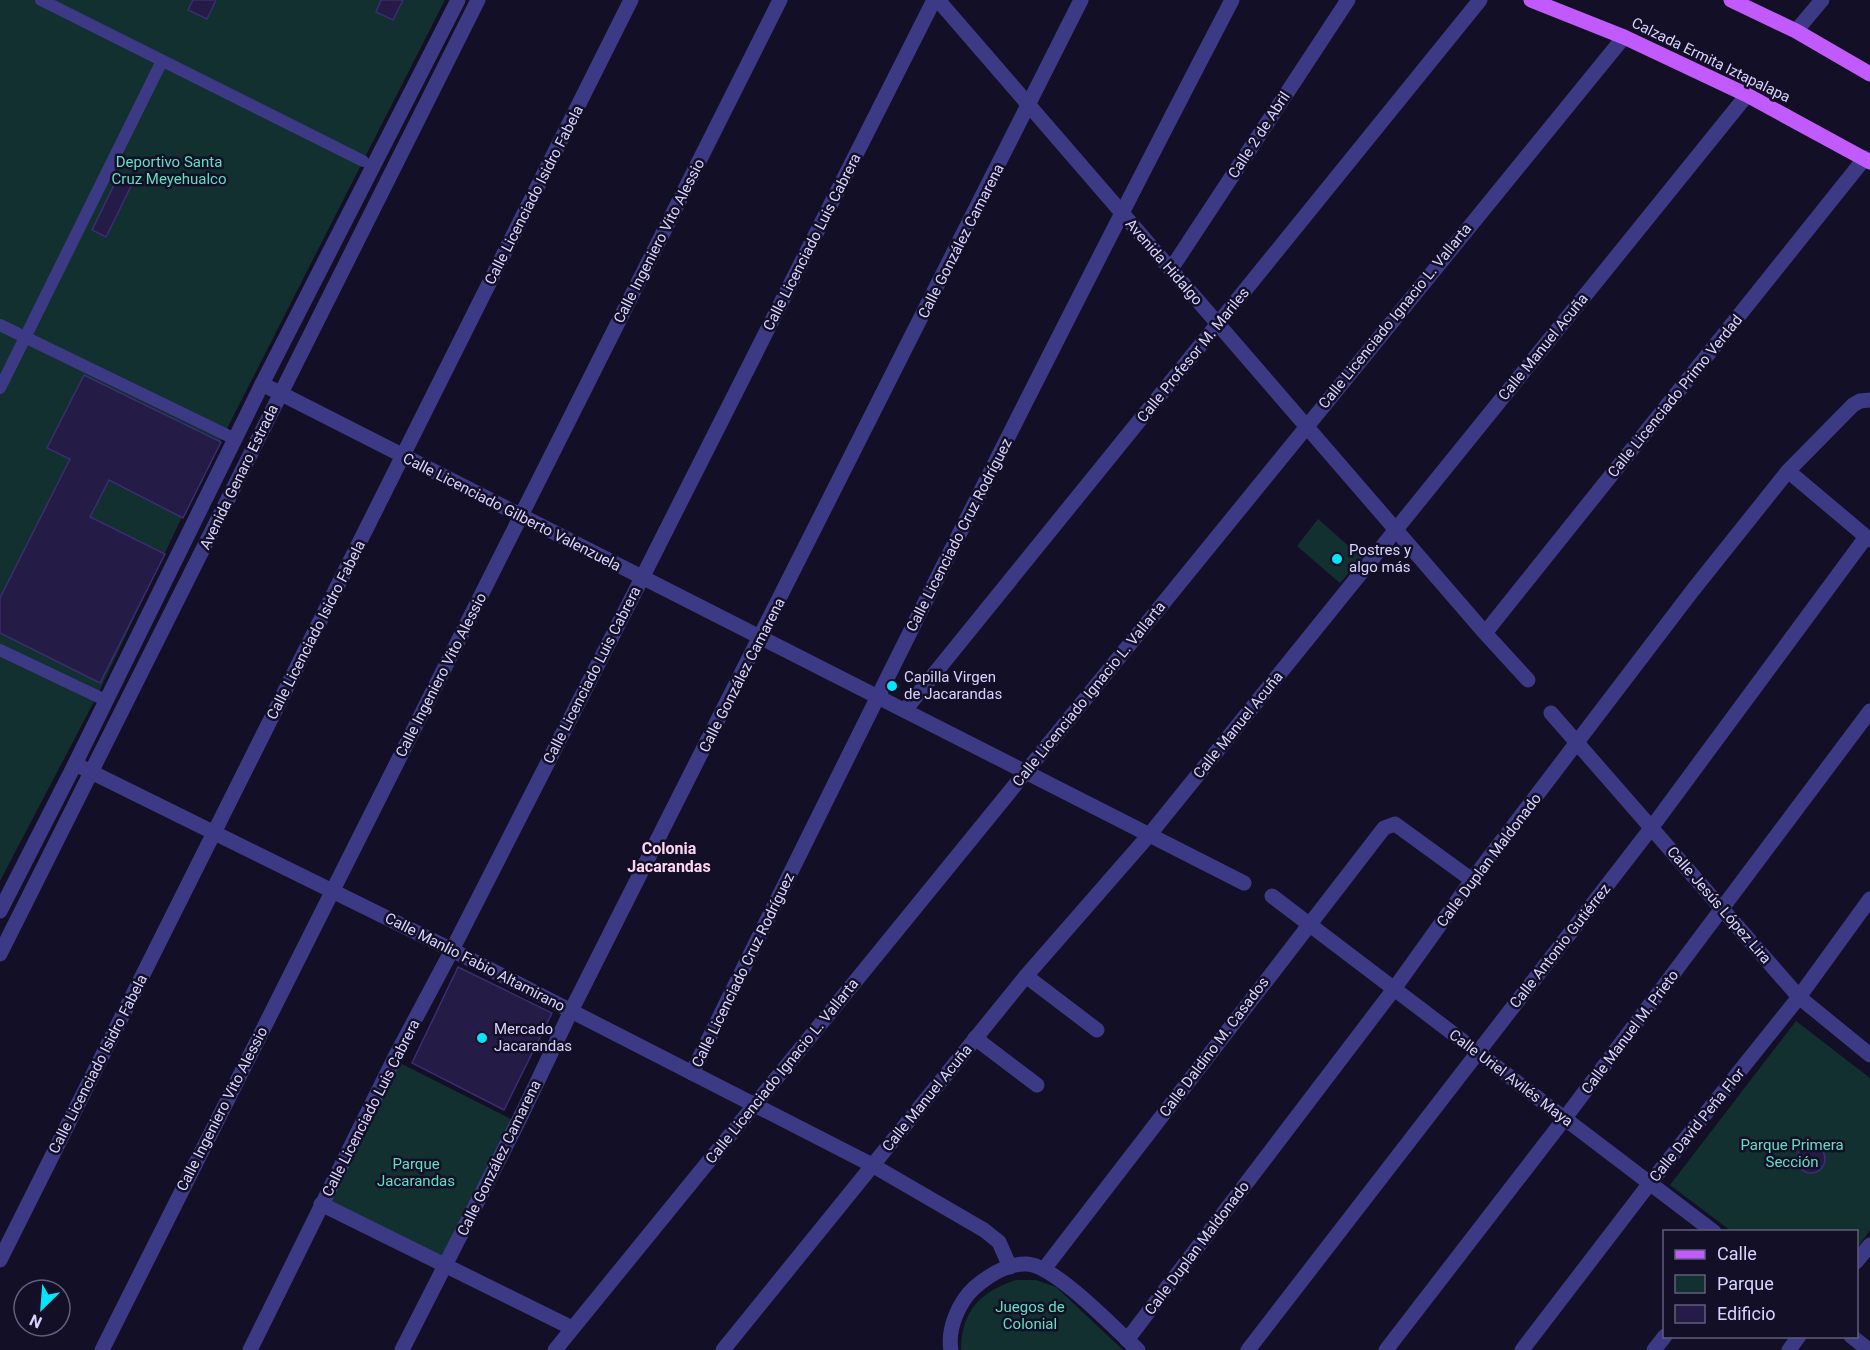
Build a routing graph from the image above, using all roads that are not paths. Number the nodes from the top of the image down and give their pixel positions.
1 (41, 0) edge
2 (458, 0) edge
3 (478, 0) edge
4 (631, 0) edge
5 (780, 0) edge
6 (936, 0) edge
7 (1081, 0) edge
8 (1232, 0) edge
9 (1348, 0) edge
10 (1480, 0) edge
11 (1531, 0) edge
12 (1731, 0) edge
13 (1822, 0) edge
14 (1796, 31) junction
15 (1624, 37) junction
16 (162, 61) junction
17 (1870, 74) edge
18 (1747, 94) junction
19 (1030, 105) junction
20 (1867, 160) edge
21 (363, 161) dead end
22 (1121, 213) junction
23 (1171, 269) junction
24 (0, 325) edge
25 (1218, 325) junction
26 (26, 337) junction
27 (262, 384) junction
28 (0, 388) edge
29 (281, 394) junction
30 (1870, 400) edge
31 (1305, 426) junction
32 (235, 439) junction
33 (403, 457) junction
34 (1788, 471) junction
35 (522, 517) junction
36 (1395, 530) junction
37 (1868, 539) edge
38 (642, 578) junction
39 (1485, 633) junction
40 (760, 638) junction
41 (0, 650) edge
42 (1528, 680) dead end
43 (877, 696) junction
44 (105, 700) junction
45 (905, 710) junction
46 (1870, 711) edge
47 (1551, 713) dead end
48 (1578, 744) junction
49 (75, 764) junction
50 (93, 771) junction
51 (1027, 772) junction
52 (1652, 827) junction
53 (214, 832) junction
54 (1150, 834) junction
55 (1472, 880) junction
56 (1244, 883) dead end
57 (332, 891) junction
58 (1272, 896) dead end
59 (1870, 899) edge
60 (1722, 909) junction
61 (0, 910) edge
62 (1309, 923) junction
63 (452, 950) junction
64 (0, 954) edge
65 (1026, 976) junction
66 (1394, 989) junction
67 (1799, 997) junction
68 (571, 1011) junction
69 (1097, 1030) dead end
70 (975, 1038) junction
71 (1478, 1052) junction
72 (1870, 1055) edge
73 (692, 1073) junction
74 (1037, 1085) dead end
75 (754, 1105) junction
76 (1565, 1118) junction
77 (873, 1165) junction
78 (1650, 1183) junction
79 (321, 1204) junction
80 (1711, 1230) edge
81 (1870, 1245) edge
82 (0, 1260) edge
83 (1858, 1261) edge
84 (446, 1264) junction
85 (1010, 1267) junction
86 (1044, 1269) junction
87 (573, 1328) junction
88 (1663, 1338) edge
89 (1854, 1338) edge
90 (1132, 1345) edge
91 (102, 1350) edge
92 (250, 1350) edge
93 (402, 1350) edge
94 (555, 1350) edge
95 (723, 1350) edge
96 (951, 1350) edge
97 (1248, 1350) edge
98 (1386, 1350) edge
99 (1522, 1350) edge
100 (1654, 1350) edge
101 (1869, 1350) edge

1 - 16 street
2 - 27 street, Avenida Genaro Estrada
3 - 29 street, Avenida Genaro Estrada
4 - 33 street, Calle Licenciado Isidro Fabela
5 - 35 street, Calle Ingeniero Vito Alessio
6 - 19 street, Avenida Hidalgo
6 - 38 street, Calle Licenciado Luis Cabrera
7 - 19 street, Calle González Camarena
8 - 22 street, Calle Licenciado Cruz Rodríguez
9 - 23 street, Calle 2 de Abril
10 - 25 street, Calle Profesor M. Mariles
11 - 15 main road, Calzada Ermita Iztapalapa
12 - 14 main road
13 - 14 street
14 - 17 main road
15 - 18 main road, Calzada Ermita Iztapalapa
15 - 31 street, Calle Licenciado Ignacio L. Vallarta
16 - 21 street
16 - 26 street
18 - 20 main road, Calzada Ermita Iztapalapa
18 - 36 street, Calle Manuel Acuña
19 - 22 street, Avenida Hidalgo
19 - 40 street, Calle González Camarena
20 - 39 street, Calle Licenciado Primo Verdad
22 - 23 street, Avenida Hidalgo
22 - 43 street, Calle Licenciado Cruz Rodríguez
23 - 25 street, Avenida Hidalgo
24 - 26 street
25 - 31 street, Avenida Hidalgo
25 - 45 street, Calle Profesor M. Mariles
26 - 28 street
26 - 32 street
27 - 29 street, Calle Licenciado Gilberto Valenzuela
27 - 32 street, Avenida Genaro Estrada
29 - 33 street, Calle Licenciado Gilberto Valenzuela
29 - 50 street, Avenida Genaro Estrada
30 - 34 street, Calle Duplan Maldonado
31 - 36 street, Avenida Hidalgo
31 - 51 street, Calle Licenciado Ignacio L. Vallarta
32 - 44 street, Avenida Genaro Estrada
33 - 35 street, Calle Licenciado Gilberto Valenzuela
33 - 53 street, Calle Licenciado Isidro Fabela
34 - 37 street
34 - 48 street, Calle Duplan Maldonado
35 - 38 street, Calle Licenciado Gilberto Valenzuela
35 - 57 street, Calle Ingeniero Vito Alessio
36 - 39 street, Avenida Hidalgo
36 - 54 street, Calle Manuel Acuña
37 - 52 street, Calle Antonio Gutiérrez
38 - 40 street, Calle Licenciado Gilberto Valenzuela
38 - 63 street, Calle Licenciado Luis Cabrera
39 - 42 street, Avenida Hidalgo
40 - 43 street, Calle Licenciado Gilberto Valenzuela
40 - 68 street, Calle González Camarena
41 - 44 street
43 - 45 street, Calle Licenciado Gilberto Valenzuela
43 - 73 street, Calle Licenciado Cruz Rodríguez
44 - 49 street, Avenida Genaro Estrada
45 - 51 street, Calle Licenciado Gilberto Valenzuela
46 - 60 street, Calle Manuel M. Prieto
47 - 48 street, Calle Jesús López Lira
48 - 52 street, Calle Jesús López Lira
48 - 55 street, Calle Duplan Maldonado
49 - 50 street, Calle Manlio Fabio Altamirano
49 - 61 street, Avenida Genaro Estrada
50 - 53 street, Calle Manlio Fabio Altamirano
50 - 64 street, Avenida Genaro Estrada
51 - 54 street, Calle Licenciado Gilberto Valenzuela
51 - 75 street, Calle Licenciado Ignacio L. Vallarta
52 - 60 street, Calle Jesús López Lira
52 - 71 street, Calle Antonio Gutiérrez
53 - 57 street, Calle Manlio Fabio Altamirano
53 - 82 street, Calle Licenciado Isidro Fabela
54 - 56 street, Calle Licenciado Gilberto Valenzuela
54 - 65 street, Calle Manuel Acuña
55 - 62 street, Calle Daldino M. Casados
55 - 66 street, Calle Duplan Maldonado
57 - 63 street, Calle Manlio Fabio Altamirano
57 - 91 street, Calle Ingeniero Vito Alessio
58 - 62 street, Calle Uriel Avilés Maya
59 - 67 street, Calle David Peña Flor
60 - 67 street, Calle Jesús López Lira
60 - 76 street, Calle Manuel M. Prieto
62 - 66 street, Calle Uriel Avilés Maya
62 - 86 street, Calle Daldino M. Casados
63 - 68 street, Calle Manlio Fabio Altamirano
63 - 79 street, Calle Licenciado Luis Cabrera
65 - 69 street
65 - 70 street, Calle Manuel Acuña
66 - 71 street, Calle Uriel Avilés Maya
66 - 90 street, Calle Duplan Maldonado
67 - 72 street, Calle Jesús López Lira
67 - 78 street, Calle David Peña Flor
68 - 73 street, Calle Manlio Fabio Altamirano
68 - 84 street, Calle González Camarena
70 - 74 street
70 - 77 street, Calle Manuel Acuña
71 - 76 street, Calle Uriel Avilés Maya
71 - 97 street, Calle Antonio Gutiérrez
73 - 75 street, Calle Manlio Fabio Altamirano
75 - 77 street, Calle Manlio Fabio Altamirano
75 - 87 street, Calle Licenciado Ignacio L. Vallarta
76 - 78 street, Calle Uriel Avilés Maya
76 - 98 street, Calle Manuel M. Prieto
77 - 85 street, Calle Manlio Fabio Altamirano
77 - 95 street, Calle Manuel Acuña
78 - 80 street, Calle Uriel Avilés Maya
78 - 99 street, Calle David Peña Flor
79 - 84 street
79 - 92 street, Calle Licenciado Luis Cabrera
81 - 83 street
84 - 87 street
84 - 93 street, Calle González Camarena
85 - 86 street
85 - 96 street
86 - 90 street
87 - 94 street, Calle Licenciado Ignacio L. Vallarta
88 - 100 street
89 - 101 street

